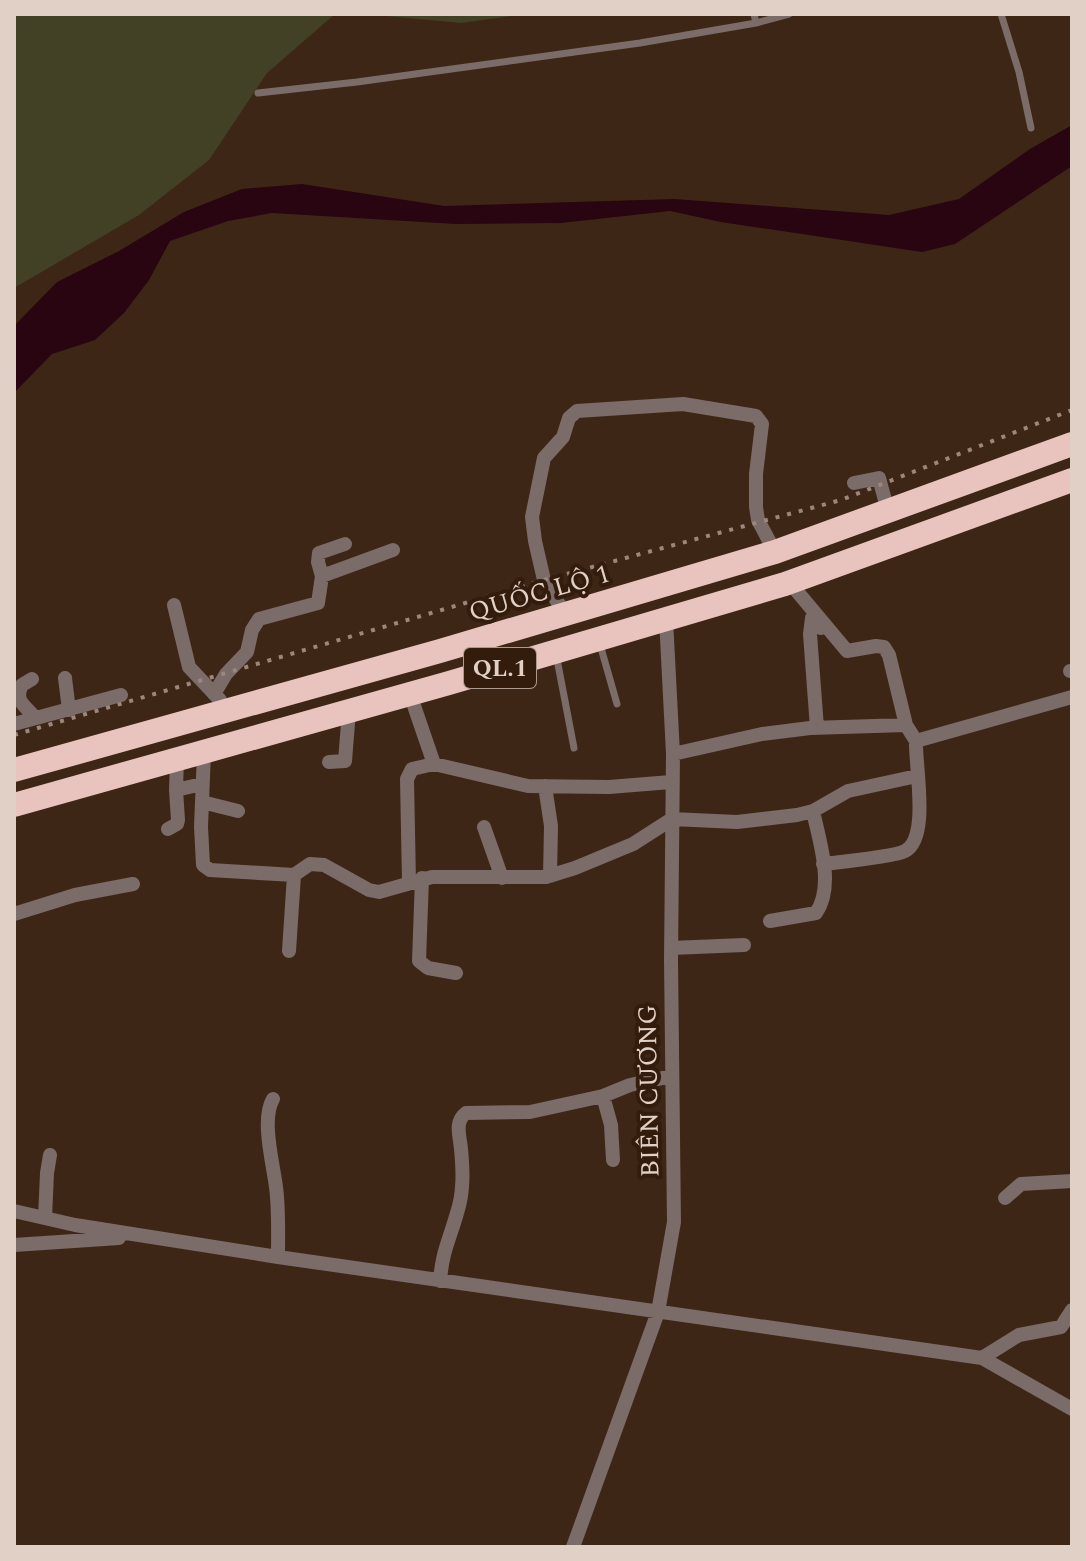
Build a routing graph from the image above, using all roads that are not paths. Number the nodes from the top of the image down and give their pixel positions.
1 (789, 14) edge
2 (1001, 14) edge
3 (755, 18) edge
4 (258, 93) dead end
5 (1031, 128) dead end
6 (1072, 444) edge
7 (1072, 480) edge
8 (969, 482) junction
9 (854, 483) dead end
10 (888, 511) junction
11 (981, 513) junction
12 (345, 544) dead end
13 (393, 550) dead end
14 (775, 552) junction
15 (322, 576) junction
16 (790, 583) junction
17 (174, 605) dead end
18 (565, 614) junction
19 (666, 619) junction
20 (599, 639) junction
21 (838, 651) dead end
22 (556, 652) junction
23 (65, 678) dead end
24 (32, 679) dead end
25 (410, 694) junction
26 (121, 695) dead end
27 (1072, 697) edge
28 (220, 702) junction
29 (617, 704) dead end
30 (69, 710) junction
31 (349, 711) junction
32 (35, 718) junction
33 (14, 724) edge
34 (906, 725) junction
35 (817, 728) junction
36 (916, 741) junction
37 (574, 748) dead end
38 (204, 752) junction
39 (673, 754) junction
40 (177, 759) junction
41 (329, 762) dead end
42 (434, 764) junction
43 (14, 770) edge
44 (917, 776) junction
45 (671, 782) junction
46 (202, 784) junction
47 (545, 786) junction
48 (176, 790) junction
49 (202, 802) junction
50 (14, 805) edge
51 (238, 811) dead end
52 (813, 811) junction
53 (672, 819) junction
54 (484, 827) dead end
55 (168, 829) dead end
56 (823, 864) junction
57 (294, 875) junction
58 (550, 876) junction
59 (502, 878) junction
60 (416, 880) junction
61 (133, 884) dead end
62 (14, 914) edge
63 (770, 921) dead end
64 (744, 945) dead end
65 (671, 948) junction
66 (289, 951) dead end
67 (456, 973) dead end
68 (672, 1076) junction
69 (603, 1096) junction
70 (273, 1099) dead end
71 (50, 1155) dead end
72 (613, 1160) dead end
73 (1072, 1181) edge
74 (1005, 1198) dead end
75 (14, 1211) edge
76 (45, 1218) junction
77 (147, 1236) junction
78 (14, 1245) edge
79 (278, 1257) junction
80 (440, 1281) junction
81 (1072, 1310) edge
82 (658, 1312) junction
83 (982, 1358) junction
84 (1072, 1409) edge
85 (573, 1547) edge

1 - 3 lane
2 - 5 lane
3 - 4 lane
6 - 8 highway, QUỐC LỘ 1 / QL.1
7 - 11 highway, QL.1
8 - 10 highway, QUỐC LỘ 1 / QL.1
8 - 11 highway
9 - 10 street
10 - 14 highway, QUỐC LỘ 1 / QL.1
11 - 16 highway, QL.1
12 - 15 street
13 - 15 street
14 - 18 highway, QUỐC LỘ 1 / QL.1
14 - 18 street
15 - 28 street
16 - 19 highway, QL.1
16 - 34 street
17 - 28 street
18 - 28 highway, QUỐC LỘ 1 / QL.1
19 - 20 highway, QL.1
19 - 39 street, BIÊN CƯƠNG
20 - 22 highway, QL.1
20 - 29 lane
21 - 35 street
22 - 25 highway, QL.1
22 - 37 lane
23 - 30 street
24 - 32 street
25 - 31 highway, QL.1
25 - 42 street
26 - 30 street
27 - 36 street
28 - 43 highway, QUỐC LỘ 1 / QL.1
30 - 32 street
31 - 38 highway, QL.1
31 - 41 street
32 - 33 street
34 - 35 street
34 - 36 street
35 - 39 street
36 - 44 street
38 - 40 highway, QL.1
38 - 46 street
39 - 45 street, BIÊN CƯƠNG
40 - 48 street
40 - 50 highway, QL.1
42 - 47 street
42 - 60 street
44 - 52 street
44 - 56 street
45 - 47 street
45 - 53 street, BIÊN CƯƠNG
46 - 48 street
46 - 49 street
47 - 58 street
48 - 55 street
49 - 51 street
49 - 57 street
52 - 53 street
52 - 56 street
53 - 58 street
53 - 65 street, BIÊN CƯƠNG
54 - 59 street
56 - 63 street
57 - 60 street
57 - 66 street
58 - 59 street
59 - 60 street
60 - 67 street
61 - 62 street
64 - 65 street
65 - 68 street, BIÊN CƯƠNG
68 - 69 street
68 - 82 street, BIÊN CƯƠNG
69 - 72 street
69 - 80 street
70 - 79 street
71 - 76 street
73 - 74 street
75 - 76 street
76 - 77 street
77 - 78 street
77 - 79 street
79 - 80 street
80 - 82 street
81 - 83 street
82 - 83 street
82 - 85 street, BIÊN CƯƠNG
83 - 84 street

